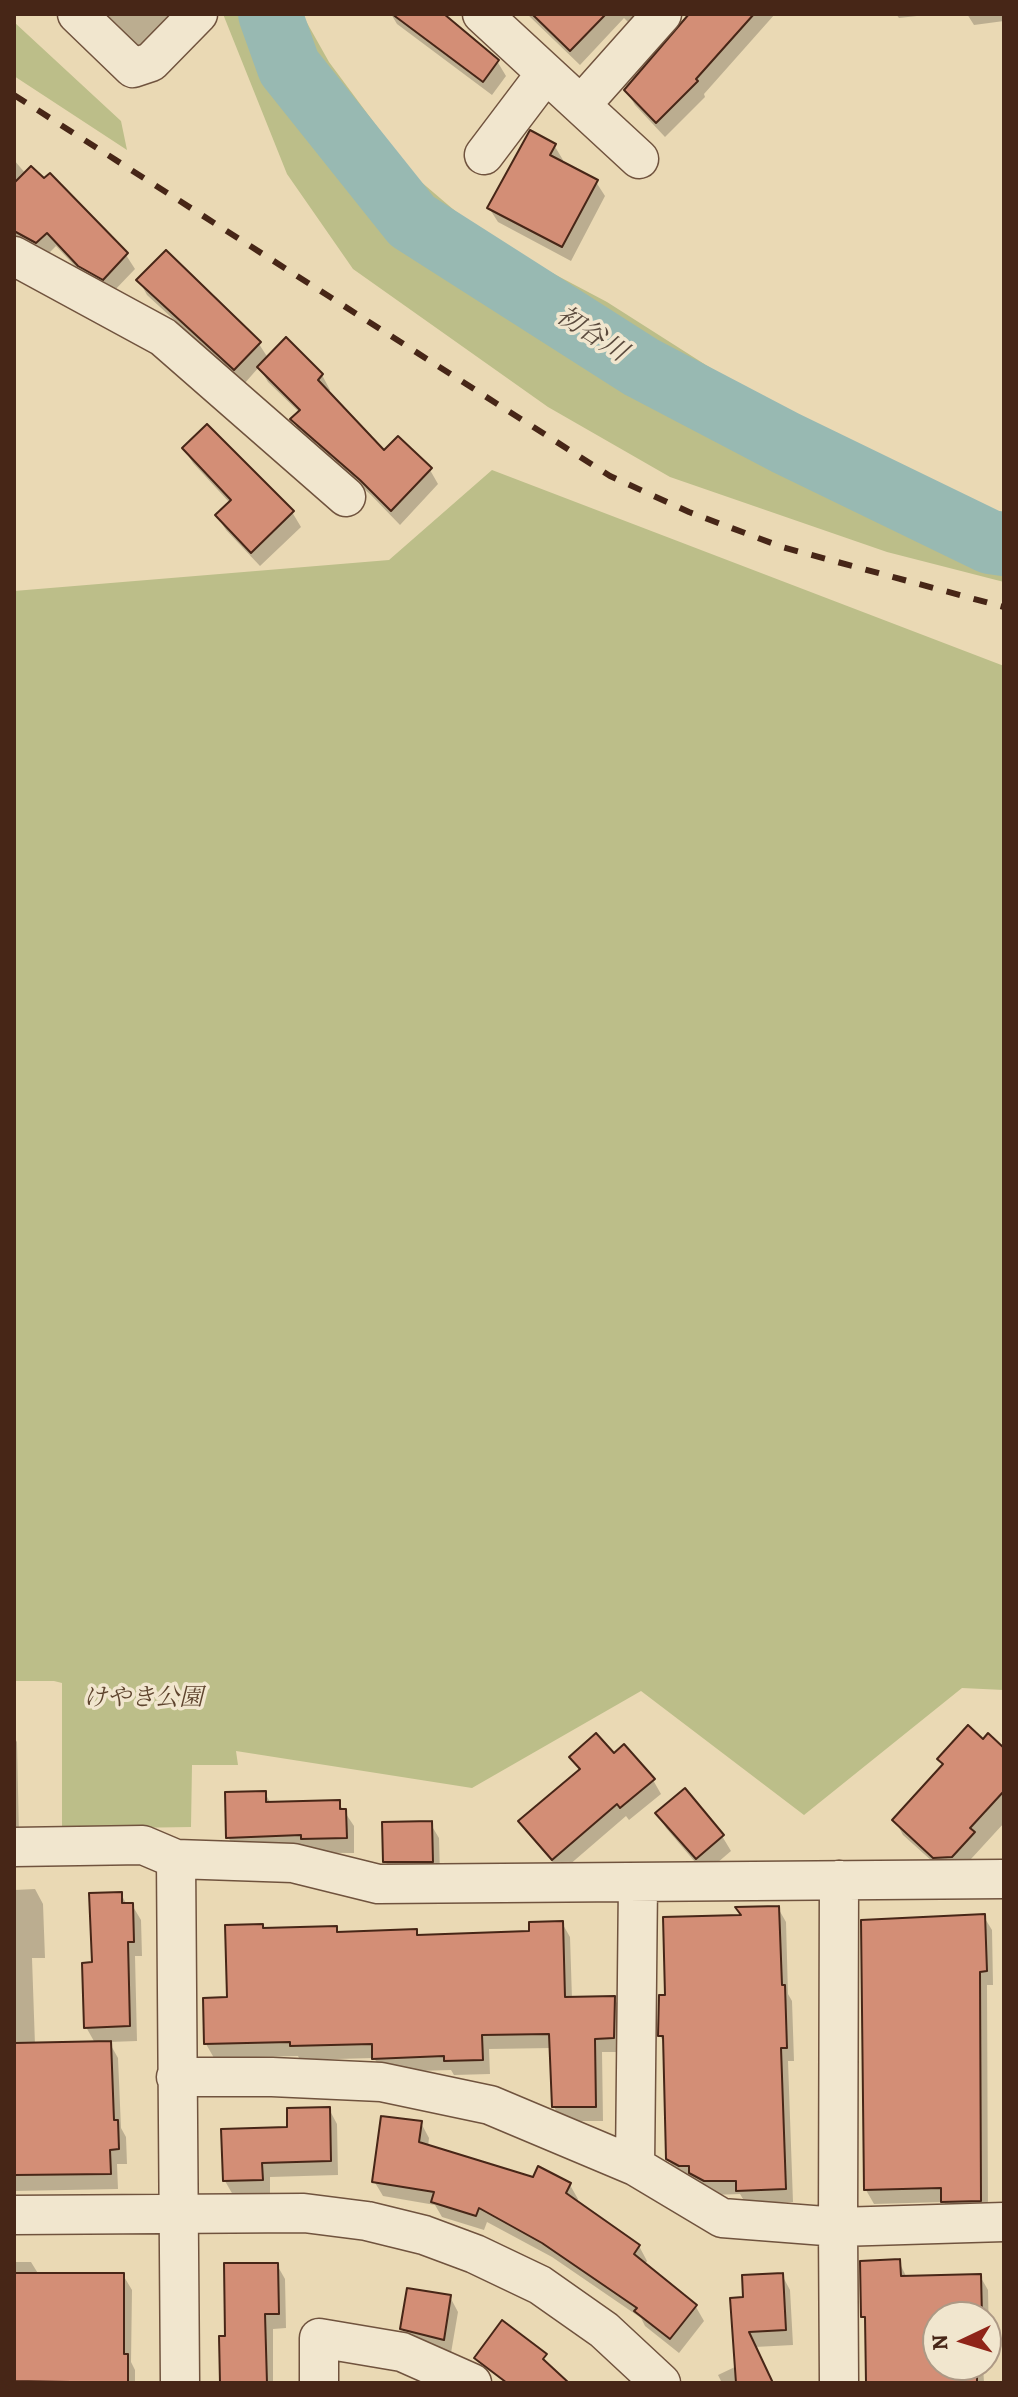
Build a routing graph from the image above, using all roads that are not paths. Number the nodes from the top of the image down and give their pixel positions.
1 (77, 14) edge
2 (198, 14) edge
3 (482, 14) edge
4 (662, 14) edge
5 (546, 73) junction
6 (581, 105) junction
7 (484, 155) dead end
8 (639, 159) dead end
9 (14, 256) edge
10 (346, 497) dead end
11 (14, 1847) edge
12 (176, 1859) junction
13 (1004, 1879) edge
14 (839, 1880) junction
15 (638, 1883) junction
16 (176, 2077) junction
17 (635, 2166) junction
18 (180, 2212) junction
19 (14, 2215) edge
20 (1004, 2222) edge
21 (838, 2227) junction
22 (180, 2383) edge
23 (319, 2383) edge
24 (472, 2383) edge
25 (661, 2383) edge
26 (839, 2383) edge

1 - 2 street
3 - 5 street
4 - 6 street
5 - 6 street
5 - 7 street
6 - 8 street
9 - 10 street
11 - 12 street
12 - 15 street
12 - 16 street
13 - 14 street
14 - 15 street
14 - 21 street
15 - 17 street
16 - 17 street
16 - 18 street
17 - 21 street
18 - 19 street
18 - 22 street
18 - 25 street
20 - 21 street
21 - 26 street
23 - 24 street

